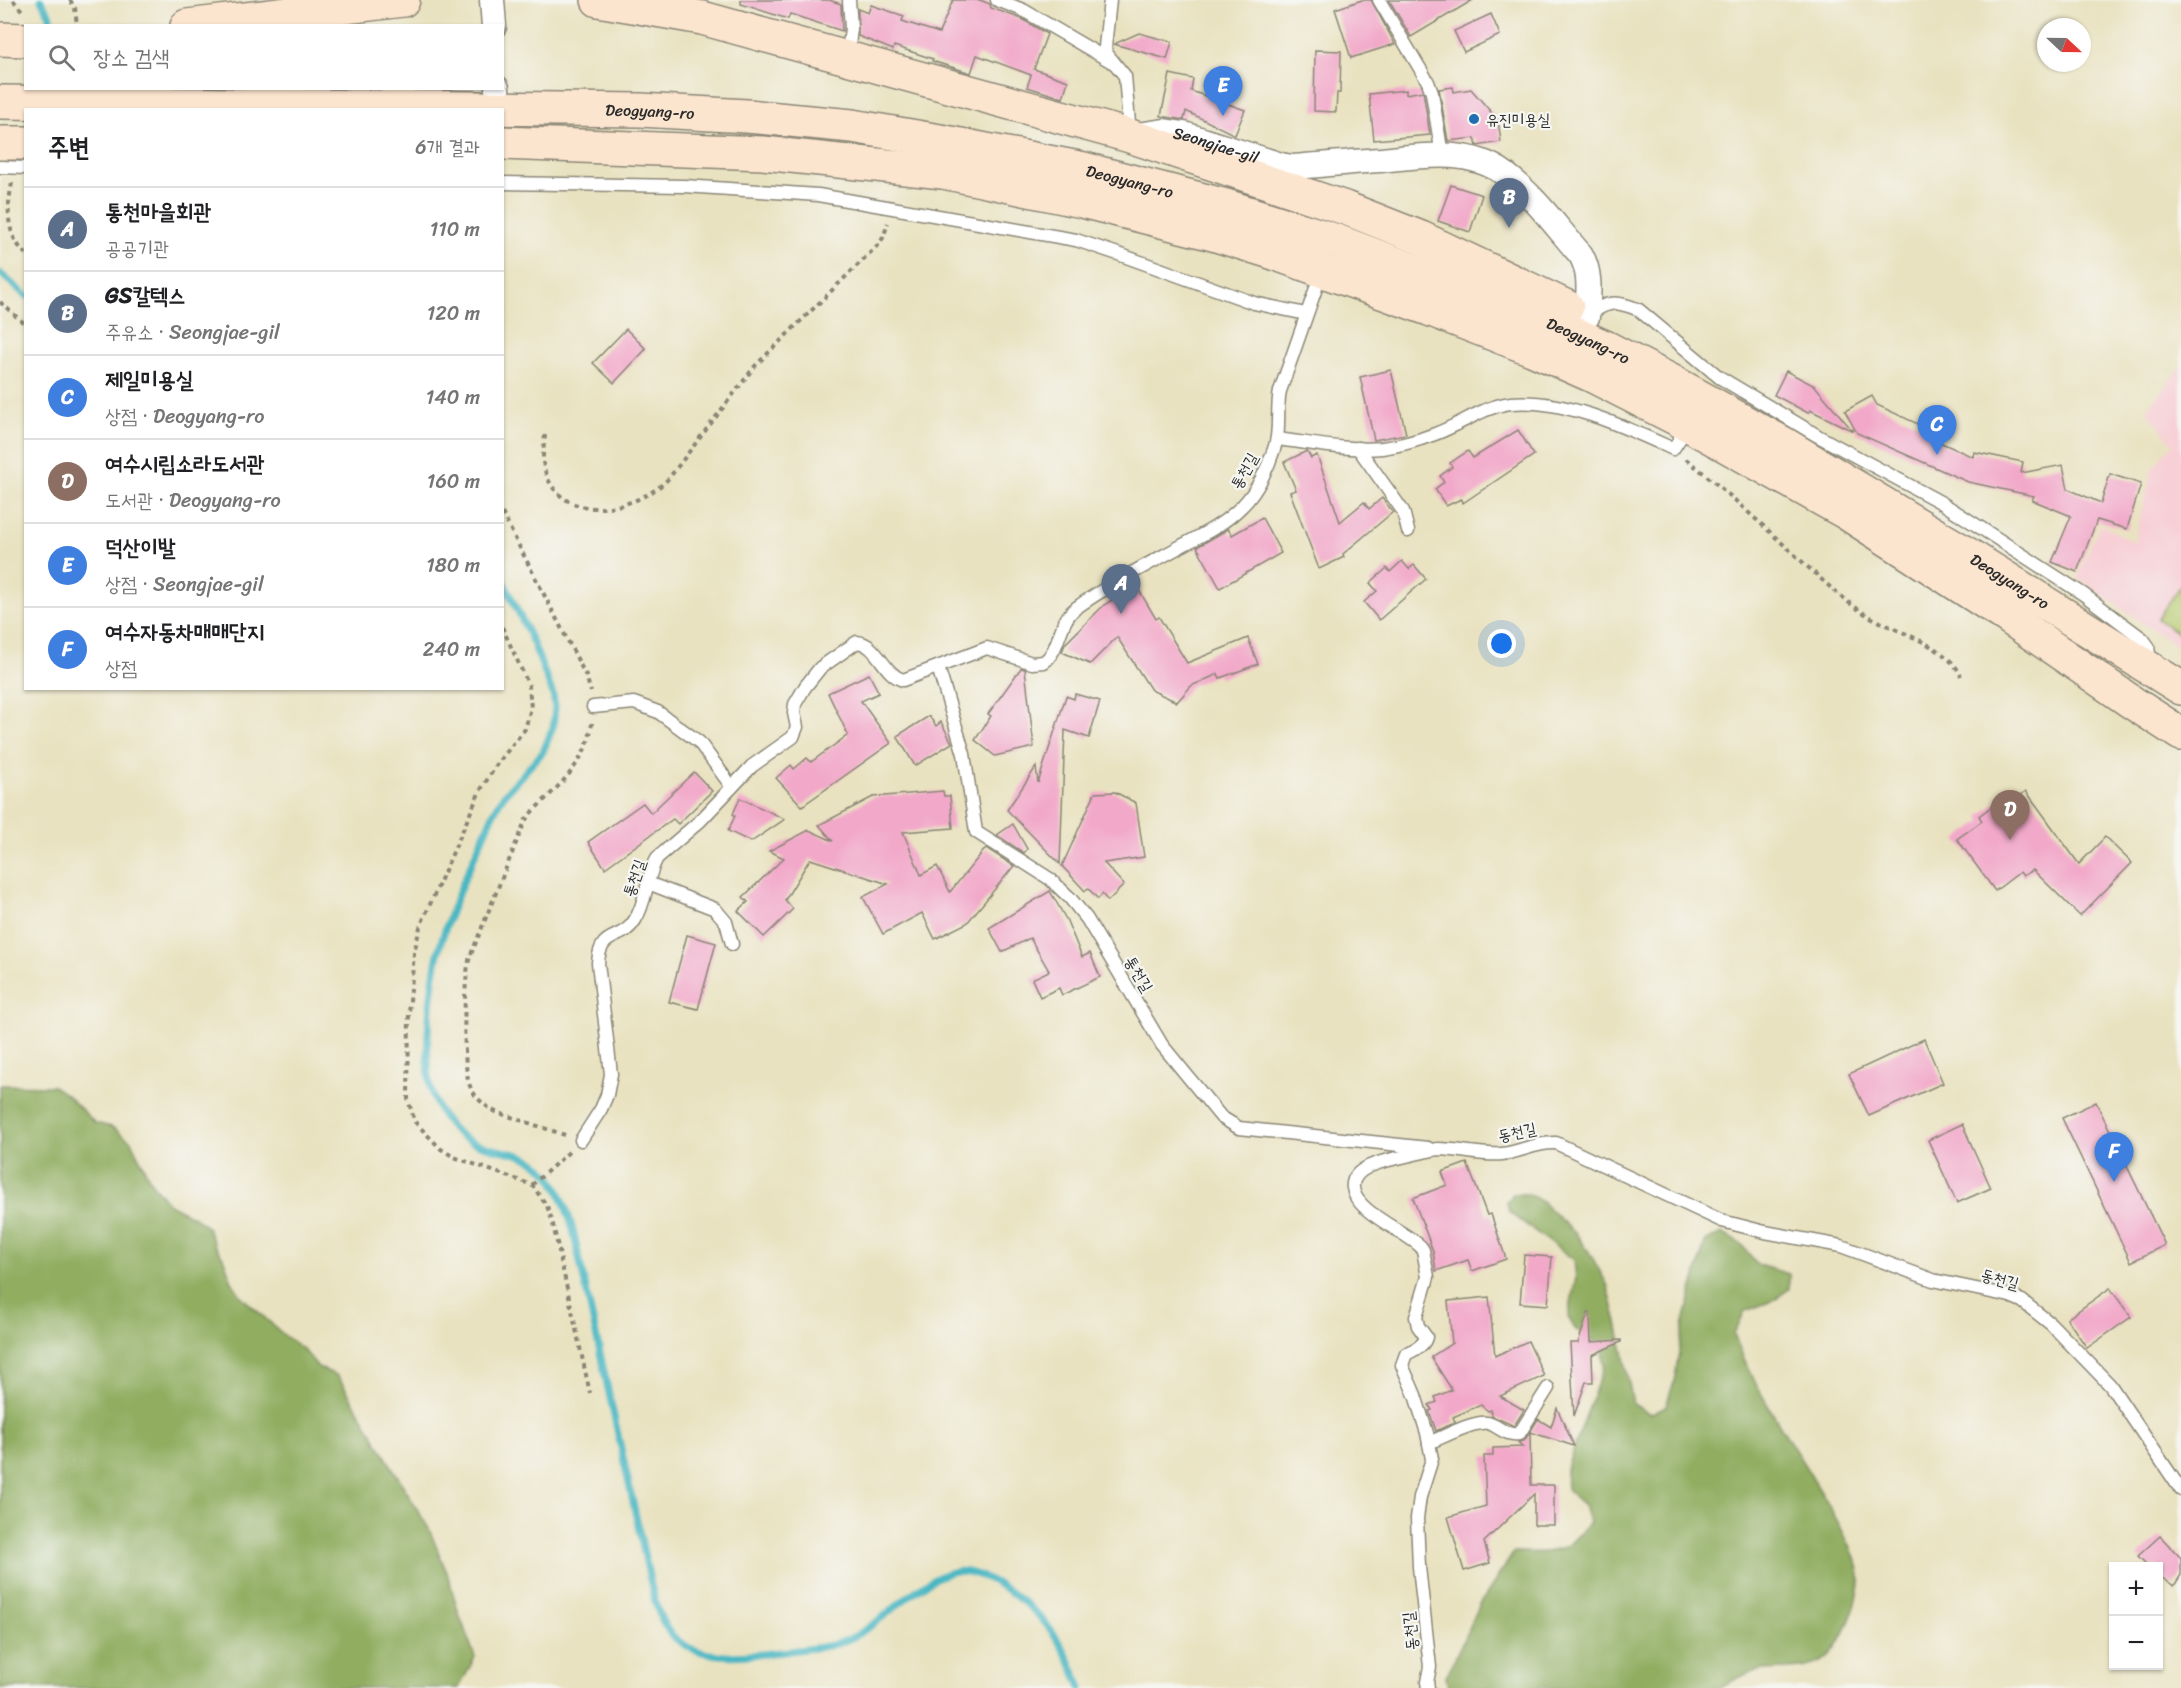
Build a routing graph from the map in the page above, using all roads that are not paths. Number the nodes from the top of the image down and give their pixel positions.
1 (403, 0) edge
2 (492, 0) edge
3 (598, 0) edge
4 (849, 0) edge
5 (997, 0) edge
6 (1110, 0) edge
7 (1379, 0) edge
8 (1021, 4) edge
9 (204, 24) edge
10 (494, 24) edge
11 (0, 39) edge
12 (24, 40) edge
13 (847, 59) junction
14 (1113, 62) junction
15 (0, 102) edge
16 (498, 102) edge
17 (1130, 136) junction
18 (504, 143) edge
19 (1442, 155) junction
20 (16, 156) edge
21 (0, 167) edge
22 (504, 183) edge
23 (1328, 255) junction
24 (1306, 314) junction
25 (1583, 326) junction
26 (1681, 437) junction
27 (1277, 439) junction
28 (1358, 448) junction
29 (1408, 531) dead end
30 (938, 667) junction
31 (2150, 668) junction
32 (2181, 688) edge
33 (2133, 703) junction
34 (593, 707) road end
35 (2181, 734) edge
36 (732, 787) junction
37 (648, 883) junction
38 (732, 944) dead end
39 (576, 1145) road end
40 (1437, 1149) junction
41 (1548, 1388) dead end
42 (1429, 1443) junction
43 (2181, 1490) edge
44 (1428, 1688) edge

1 - 9 main road
2 - 10 street
3 - 13 main road, Deogyang-ro
4 - 13 lane
5 - 8 lane
6 - 14 lane
7 - 19 lane
8 - 14 lane
11 - 12 main road
13 - 17 main road, Deogyang-ro
14 - 17 lane
15 - 16 main road, Deogyang-ro
16 - 23 main road, Deogyang-ro
17 - 19 street, Seongjae-gil
17 - 25 main road, Deogyang-ro
18 - 23 main road, Deogyang-ro
19 - 25 street, Seongjae-gil
20 - 21 lane
22 - 24 lane
23 - 24 lane, 통천길
23 - 25 main road, Deogyang-ro
23 - 26 main road, Deogyang-ro
24 - 27 lane, 통천길
25 - 31 main road, Deogyang-ro
25 - 31 lane, Deogyang-ro
26 - 28 lane, 통천길
26 - 33 main road, Deogyang-ro
27 - 28 lane, 통천길
27 - 30 lane, 통천길
28 - 29 lane
30 - 36 lane, 통천길
30 - 40 lane, 통천길
31 - 32 main road, Deogyang-ro
31 - 33 main road
33 - 35 main road, Deogyang-ro
34 - 36 lane
36 - 37 lane, 통천길
37 - 38 lane
37 - 39 lane, 통천길
40 - 42 lane, 동천길
40 - 43 lane, 동천길
41 - 42 lane
42 - 44 lane, 동천길

